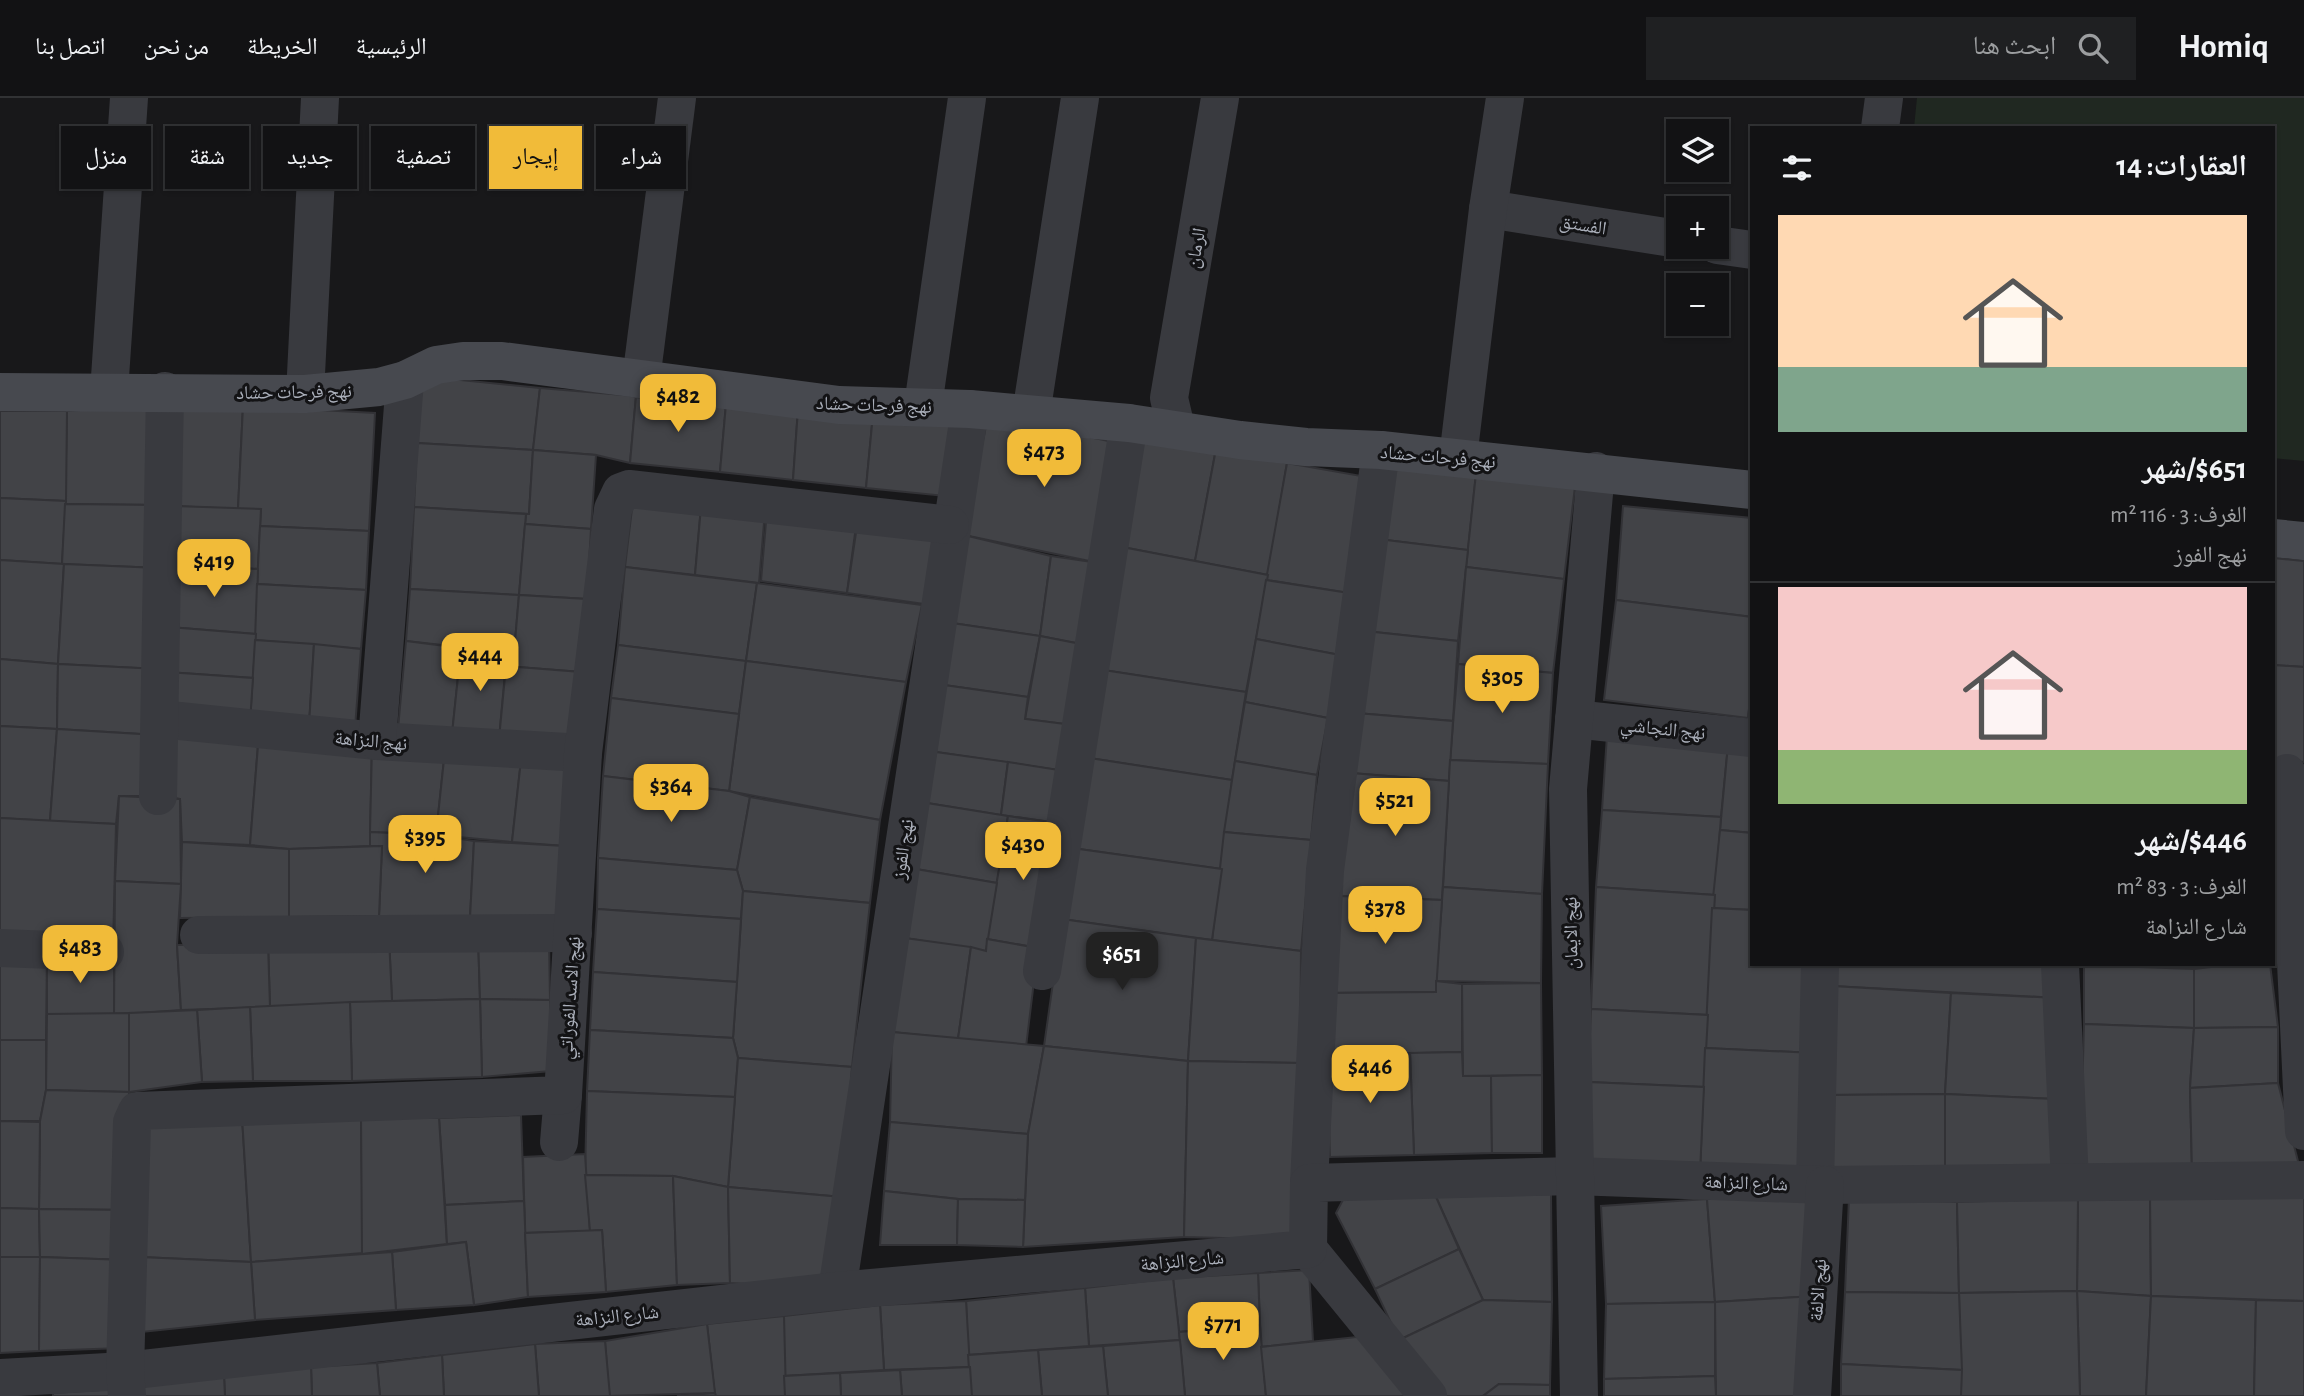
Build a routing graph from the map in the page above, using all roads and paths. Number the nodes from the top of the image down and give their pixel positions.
1 (129, 98) edge
2 (320, 98) edge
3 (677, 98) edge
4 (967, 98) edge
5 (1080, 98) edge
6 (1220, 98) edge
7 (1505, 98) edge
8 (1884, 98) edge
9 (1880, 126) edge
10 (1488, 209) junction
11 (1666, 237) edge
12 (1729, 247) edge
13 (1750, 250) edge
14 (405, 380) junction
15 (641, 380) junction
16 (165, 391) junction
17 (0, 392) edge
18 (109, 392) junction
19 (305, 394) junction
20 (923, 406) junction
21 (970, 409) junction
22 (1172, 413) junction
23 (1031, 414) junction
24 (1129, 423) junction
25 (1381, 450) junction
26 (1458, 458) junction
27 (1595, 471) junction
28 (1750, 490) edge
29 (950, 525) junction
30 (2275, 538) edge
31 (2304, 541) edge
32 (160, 719) junction
33 (1574, 719) junction
34 (1750, 738) edge
35 (377, 741) junction
36 (583, 753) junction
37 (2288, 773) edge
38 (158, 796) dead end
39 (573, 933) junction
40 (199, 935) dead end
41 (0, 948) edge
42 (105, 952) dead end
43 (1820, 966) edge
44 (2060, 966) edge
45 (1042, 971) dead end
46 (563, 1095) junction
47 (2304, 1131) edge
48 (559, 1142) dead end
49 (1574, 1176) junction
50 (2304, 1180) edge
51 (2070, 1182) junction
52 (1309, 1183) junction
53 (1820, 1184) junction
54 (1308, 1249) junction
55 (837, 1290) junction
56 (0, 1378) edge
57 (126, 1384) edge
58 (1428, 1396) edge
59 (1579, 1396) edge
60 (1812, 1396) edge

1 - 18 street
2 - 19 street
3 - 15 street
4 - 20 street
5 - 23 street
6 - 22 street, الرمان
7 - 10 street
8 - 9 street
10 - 11 street, الفستق
10 - 26 street
12 - 13 street
14 - 15 street, نهج فرحات حشاد
14 - 19 street, نهج فرحات حشاد
14 - 35 street
15 - 20 street, نهج فرحات حشاد
16 - 18 street, نهج فرحات حشاد
16 - 19 street, نهج فرحات حشاد
16 - 32 street
17 - 18 street, نهج فرحات حشاد
20 - 21 street, نهج فرحات حشاد
21 - 23 street, نهج فرحات حشاد
21 - 29 street, نهج الفوز
22 - 24 street, نهج فرحات حشاد
22 - 25 street, نهج فرحات حشاد
23 - 24 street, نهج فرحات حشاد
24 - 45 street
25 - 26 street, نهج فرحات حشاد
25 - 52 street
26 - 27 street, نهج فرحات حشاد
27 - 28 street, نهج فرحات حشاد
27 - 33 street, نهج الايمان
29 - 36 street, نهج الاسد الفوراتي
29 - 55 street, نهج الفوز
30 - 31 street
32 - 35 street, نهج النزاهة
32 - 38 street
33 - 34 street, نهج النجاشي
33 - 49 street, نهج الايمان
35 - 36 street, نهج النزاهة
36 - 39 street, نهج الاسد الفوراتي
37 - 47 street
39 - 40 street
39 - 46 street, نهج الاسد الفوراتي
41 - 42 street
43 - 53 street, نهج الالفة
44 - 51 street
46 - 48 street, نهج الاسد الفوراتي
46 - 57 street
49 - 52 street, شارع النزاهة
49 - 53 street, شارع النزاهة
49 - 59 street, نهج الايمان
50 - 51 street, شارع النزاهة
51 - 53 street, شارع النزاهة
52 - 54 street
53 - 60 street, نهج الالفة
54 - 55 street, شارع النزاهة
54 - 58 street
55 - 57 street, شارع النزاهة
56 - 57 street, شارع النزاهة

